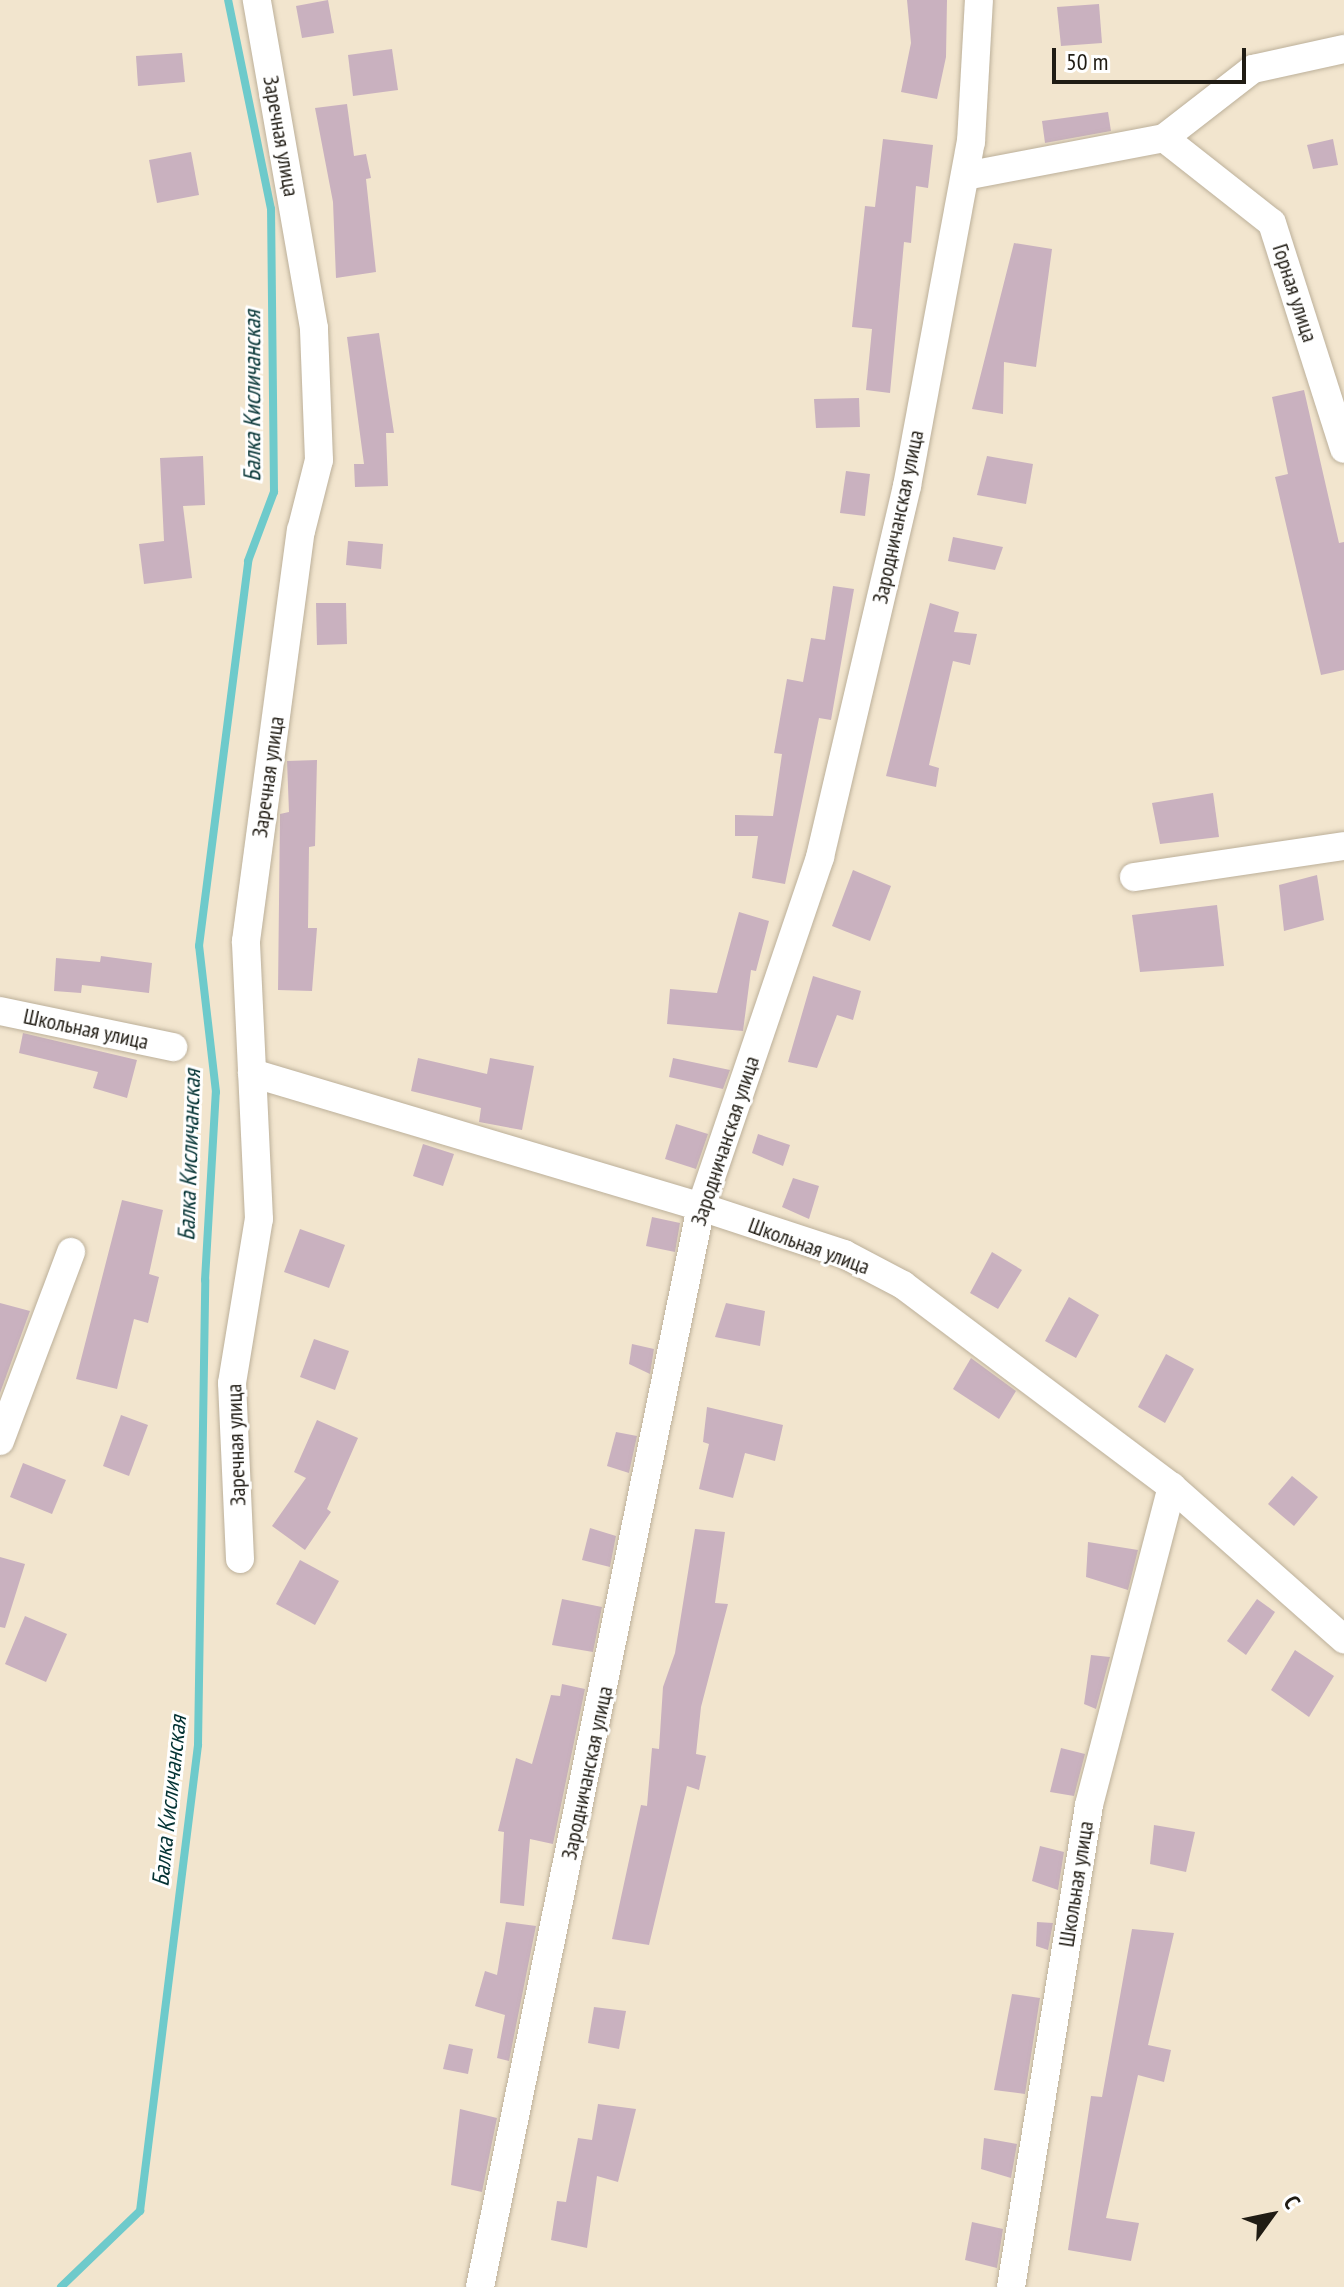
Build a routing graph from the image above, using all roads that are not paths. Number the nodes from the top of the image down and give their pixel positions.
1 (257, 0) edge
2 (979, 0) edge
3 (1344, 49) edge
4 (1164, 138) junction
5 (965, 176) junction
6 (1344, 449) edge
7 (1344, 846) edge
8 (1134, 877) dead end
9 (0, 1011) edge
10 (173, 1047) dead end
11 (252, 1073) junction
12 (701, 1207) junction
13 (71, 1252) dead end
14 (0, 1441) edge
15 (1172, 1487) junction
16 (240, 1559) dead end
17 (1344, 1639) edge
18 (480, 2287) edge
19 (1011, 2287) edge

1 - 11 street, Заречная улица
2 - 5 street, Зародничанская улица
3 - 4 street
4 - 5 street
4 - 6 street, Горная улица
5 - 12 street, Зародничанская улица
7 - 8 street
9 - 10 street, Школьная улица
11 - 12 street, Школьная улица
11 - 16 street, Заречная улица
12 - 15 street, Школьная улица
12 - 18 street, Зародничанская улица
13 - 14 street
15 - 17 street, Школьная улица
15 - 19 street, Школьная улица

